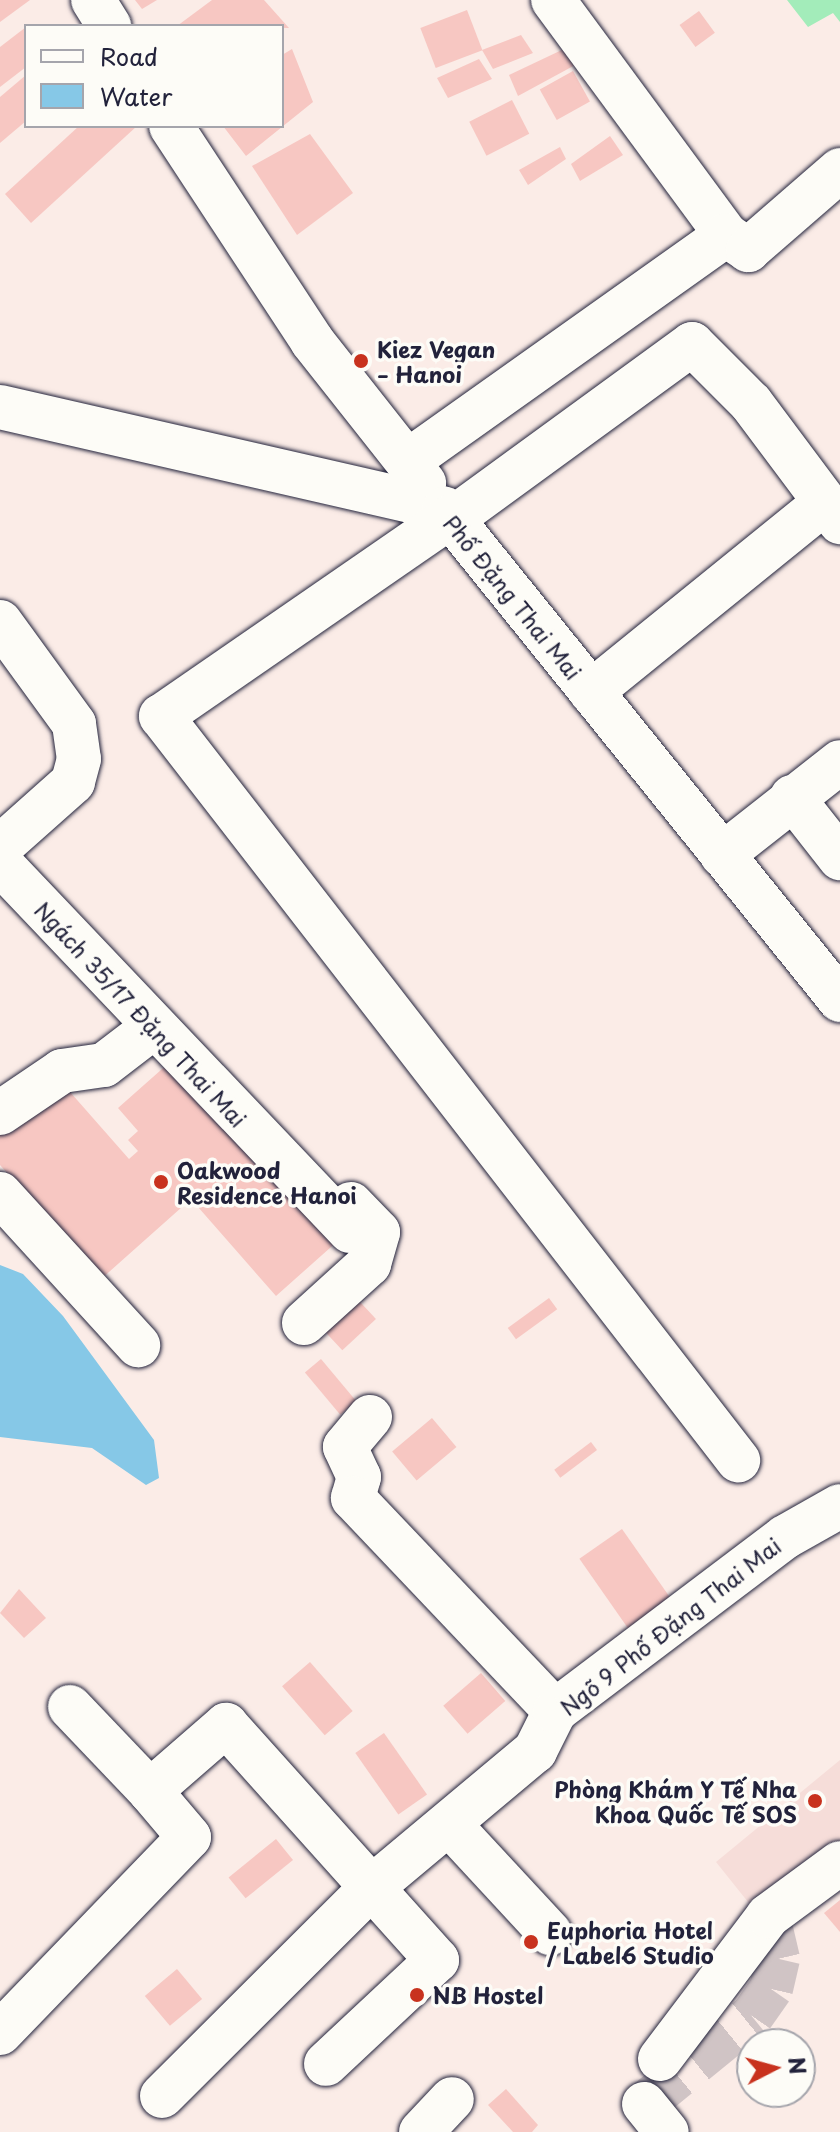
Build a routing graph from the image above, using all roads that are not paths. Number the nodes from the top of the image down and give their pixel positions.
1 (93, 0) edge
2 (553, 0) edge
3 (108, 24) edge
4 (172, 128) edge
5 (835, 189) edge
6 (726, 235) junction
7 (0, 407) edge
8 (408, 461) junction
9 (832, 512) edge
10 (449, 515) junction
11 (0, 622) edge
12 (591, 692) junction
13 (840, 762) edge
14 (792, 797) junction
15 (0, 847) edge
16 (722, 855) junction
17 (840, 858) edge
18 (0, 863) edge
19 (840, 1000) edge
20 (139, 1017) junction
21 (0, 1113) edge
22 (0, 1194) edge
23 (350, 1231) dead end
24 (304, 1323) dead end
25 (138, 1345) dead end
26 (370, 1417) dead end
27 (738, 1460) dead end
28 (840, 1506) edge
29 (70, 1707) dead end
30 (555, 1711) junction
31 (150, 1791) junction
32 (449, 1824) junction
33 (840, 1863) edge
34 (371, 1888) junction
35 (550, 1933) dead end
36 (0, 2033) edge
37 (660, 2059) dead end
38 (326, 2064) dead end
39 (162, 2096) dead end
40 (452, 2099) dead end
41 (421, 2132) edge

1 - 3 street
2 - 6 street
4 - 8 street
5 - 6 street
6 - 8 street
7 - 10 street, Phố Đặng Thai Mai
8 - 10 street
9 - 10 street
9 - 12 street
10 - 12 street, Phố Đặng Thai Mai
10 - 27 street
11 - 15 street
12 - 16 street, Phố Đặng Thai Mai
13 - 14 street
14 - 16 street
14 - 17 street
16 - 19 street, Phố Đặng Thai Mai
18 - 20 street, Ngách 35/17 Đặng Thai Mai
20 - 21 street
20 - 23 street, Ngách 35/17 Đặng Thai Mai
20 - 24 street
22 - 25 street
26 - 30 street
28 - 30 street, Ngõ 9 Phố Đặng Thai Mai
29 - 31 street
30 - 32 street, Ngõ 9 Phố Đặng Thai Mai
31 - 34 street
31 - 36 street
32 - 34 street, Ngõ 9 Phố Đặng Thai Mai
32 - 35 street
33 - 37 street
34 - 38 street
34 - 39 street, Ngõ 9 Phố Đặng Thai Mai
40 - 41 street

